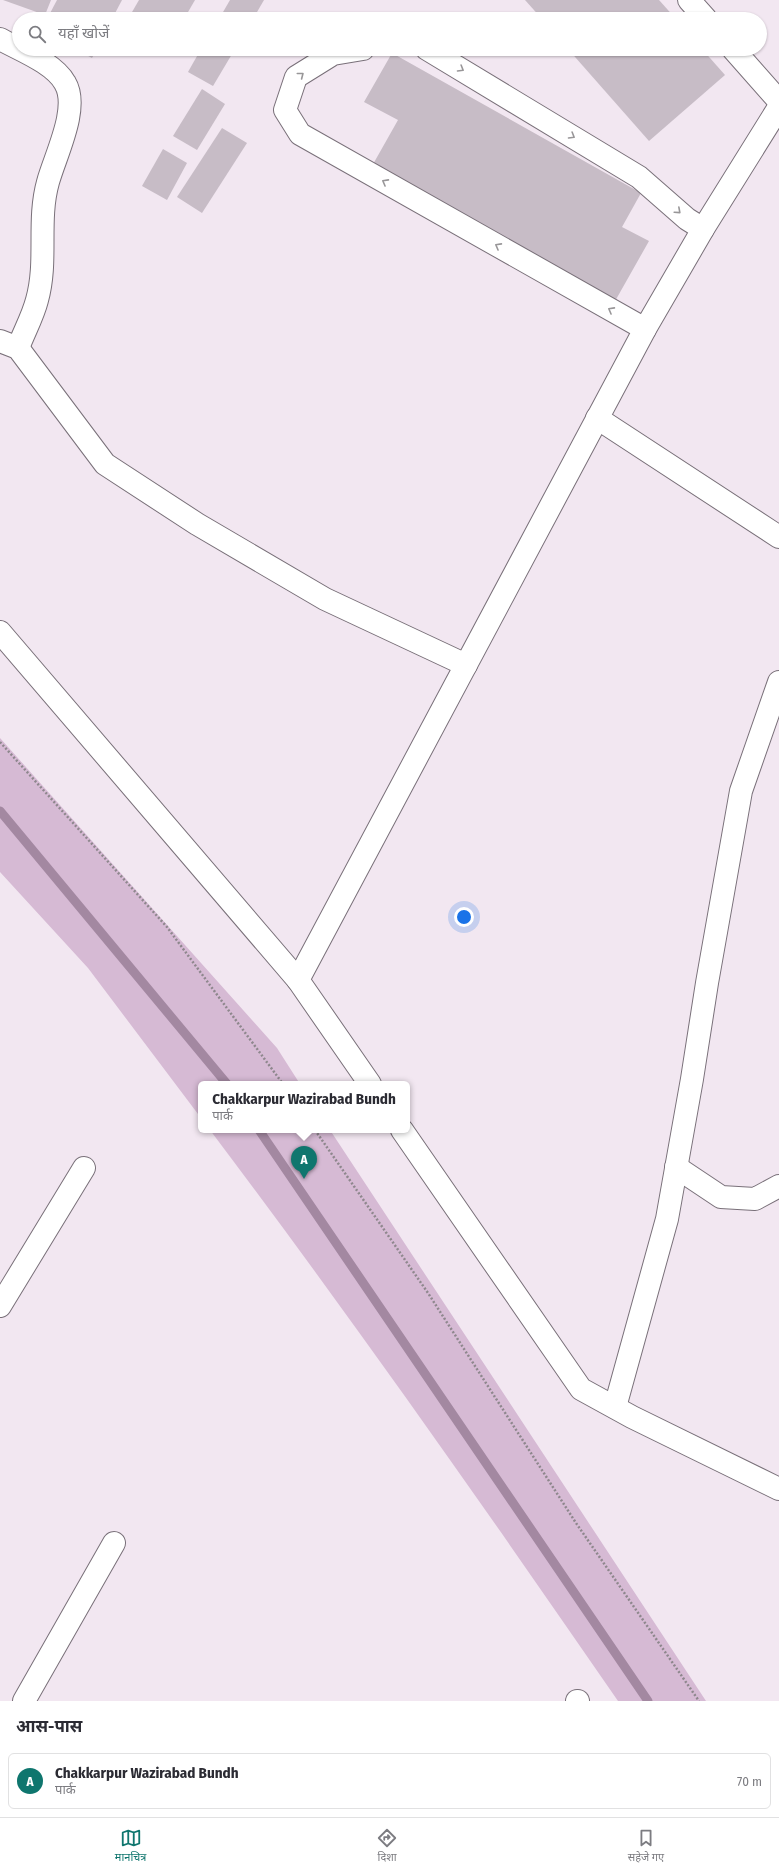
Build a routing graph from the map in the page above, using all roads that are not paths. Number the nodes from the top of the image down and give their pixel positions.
1 (689, 0) edge
2 (700, 12) edge
3 (0, 39) edge
4 (12, 46) edge
5 (31, 56) edge
6 (330, 56) edge
7 (439, 56) edge
8 (739, 56) edge
9 (779, 101) edge
10 (779, 107) edge
11 (702, 229) junction
12 (645, 329) junction
13 (9, 344) edge
14 (597, 418) junction
15 (779, 537) edge
16 (0, 632) edge
17 (466, 665) junction
18 (779, 682) edge
19 (298, 980) junction
20 (368, 1081) edge
21 (404, 1133) edge
22 (676, 1167) junction
23 (84, 1168) dead end
24 (779, 1186) edge
25 (0, 1306) edge
26 (615, 1407) junction
27 (779, 1489) edge
28 (114, 1543) dead end
29 (24, 1701) edge

1 - 2 street
3 - 4 street
5 - 13 street
12 -> 6 street
7 -> 11 street
8 - 9 street
10 - 11 street
11 - 12 street
12 - 14 street
13 - 17 street
14 - 15 street
14 - 17 street
16 - 19 street
17 - 19 street
18 - 22 street
19 - 20 street
21 - 26 street
22 - 24 street
22 - 26 street
23 - 25 street
26 - 27 street
28 - 29 street

